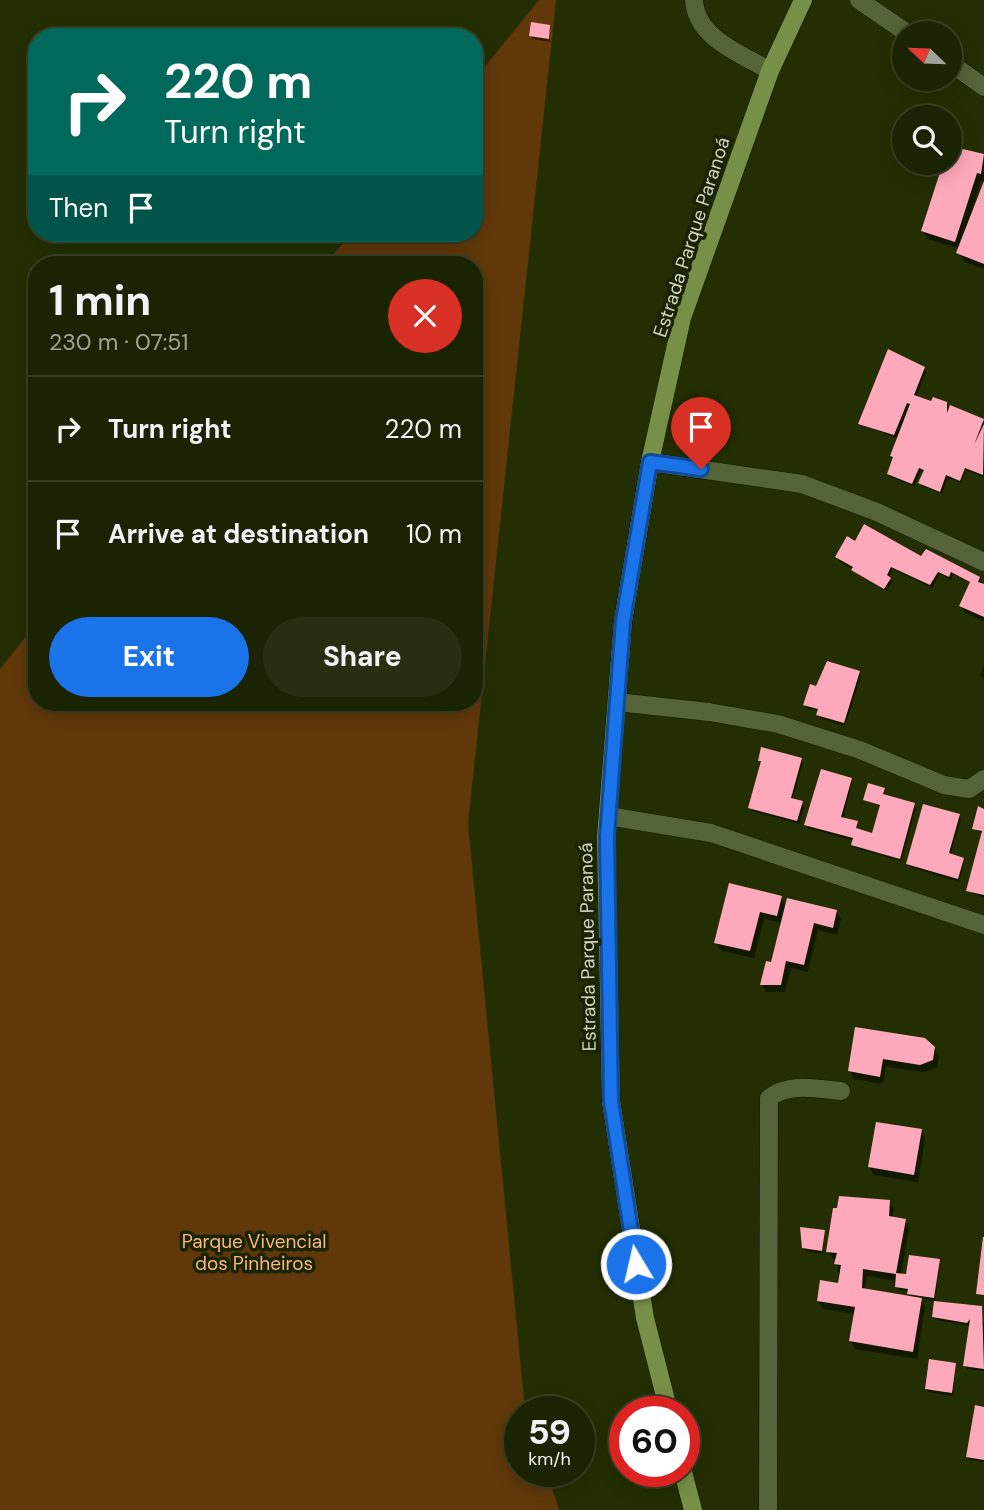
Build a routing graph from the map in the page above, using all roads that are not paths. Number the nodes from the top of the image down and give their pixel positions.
1 (694, 0) edge
2 (803, 0) edge
3 (859, 0) edge
4 (892, 23) edge
5 (770, 71) junction
6 (962, 71) edge
7 (984, 87) edge
8 (650, 462) junction
9 (984, 562) edge
10 (617, 702) junction
11 (984, 779) edge
12 (608, 816) junction
13 (984, 925) edge
14 (841, 1091) dead end
15 (665, 1396) edge
16 (688, 1487) edge
17 (693, 1510) edge
18 (768, 1510) edge

1 - 5 street
2 - 5 main road, Estrada Parque Paranoá
3 - 4 street
5 - 8 main road, Estrada Parque Paranoá
6 - 7 street
8 - 9 street
8 - 10 main road, Estrada Parque Paranoá
10 - 11 street
10 - 12 main road, Estrada Parque Paranoá
12 - 13 street
12 - 15 main road, Estrada Parque Paranoá
14 - 18 street
16 - 17 main road

